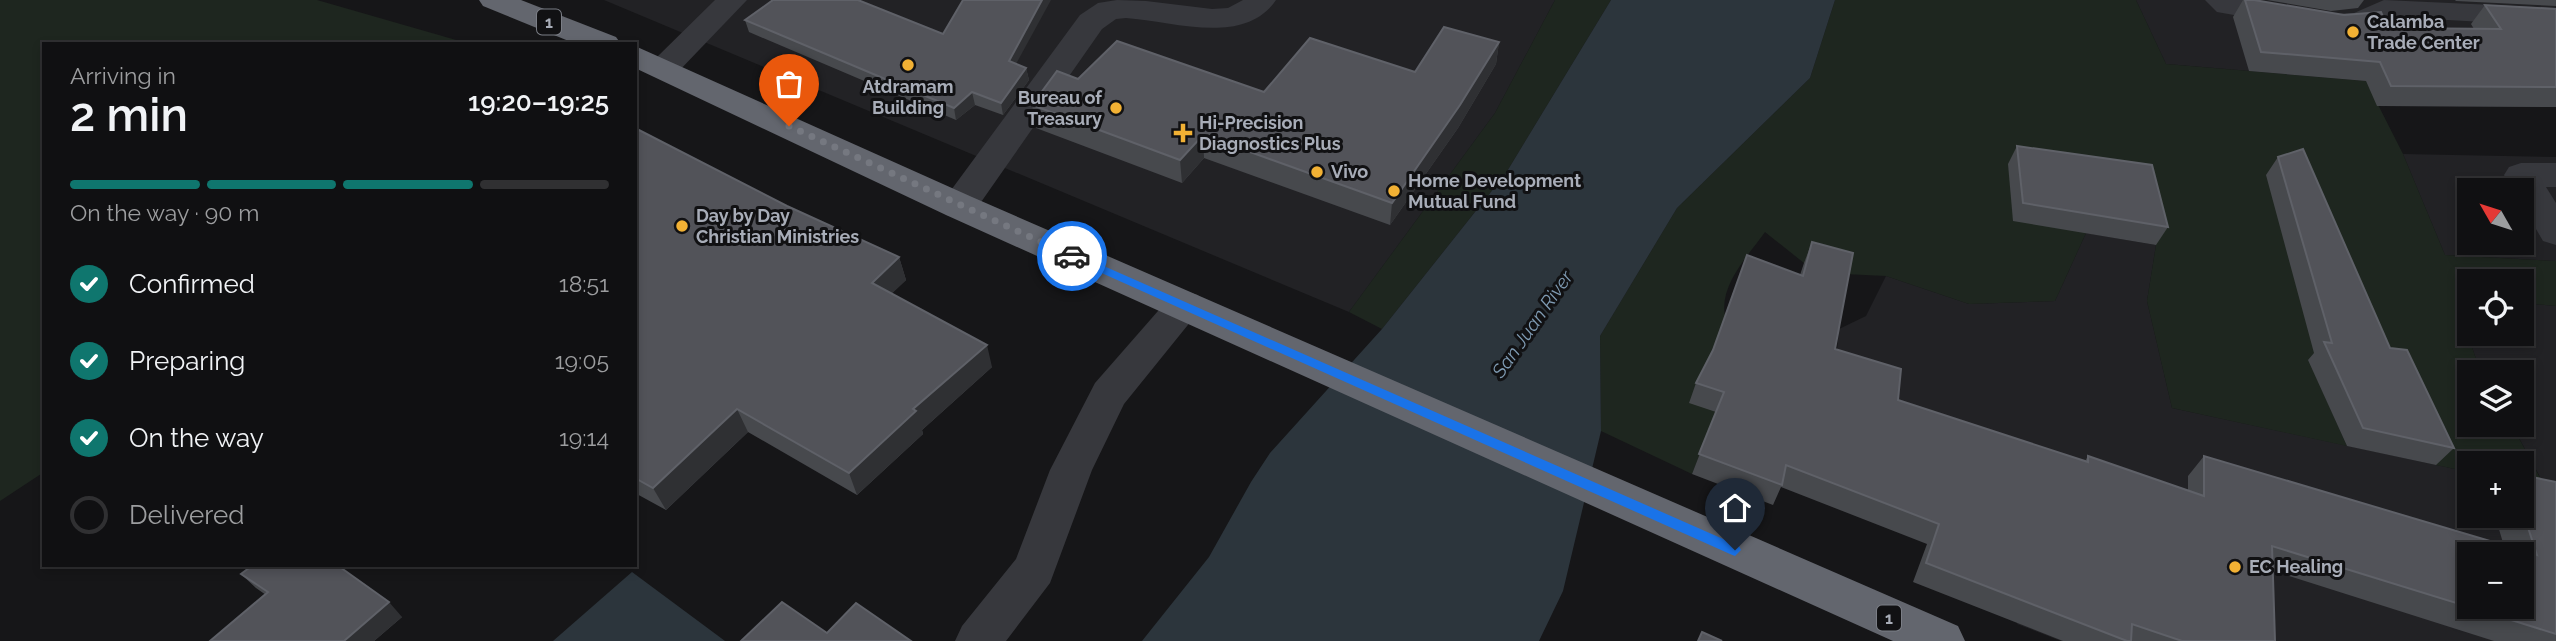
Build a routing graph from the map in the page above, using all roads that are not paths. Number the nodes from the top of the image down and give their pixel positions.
1 (494, 0) edge
2 (733, 0) edge
3 (1261, 0) edge
4 (2220, 0) edge
5 (2388, 4) edge
6 (2556, 17) edge
7 (600, 42) edge
8 (650, 62) edge
9 (2556, 175) edge
10 (959, 206) junction
11 (2556, 232) edge
12 (1185, 305) junction
13 (978, 641) edge
14 (1942, 641) edge

1 - 7 highway, 1
2 - 8 lane
3 - 10 lane
4 - 5 lane
5 - 6 lane
8 - 10 highway, 1
9 - 11 lane
10 - 12 highway, 1
12 - 13 lane
12 - 14 highway, 1

